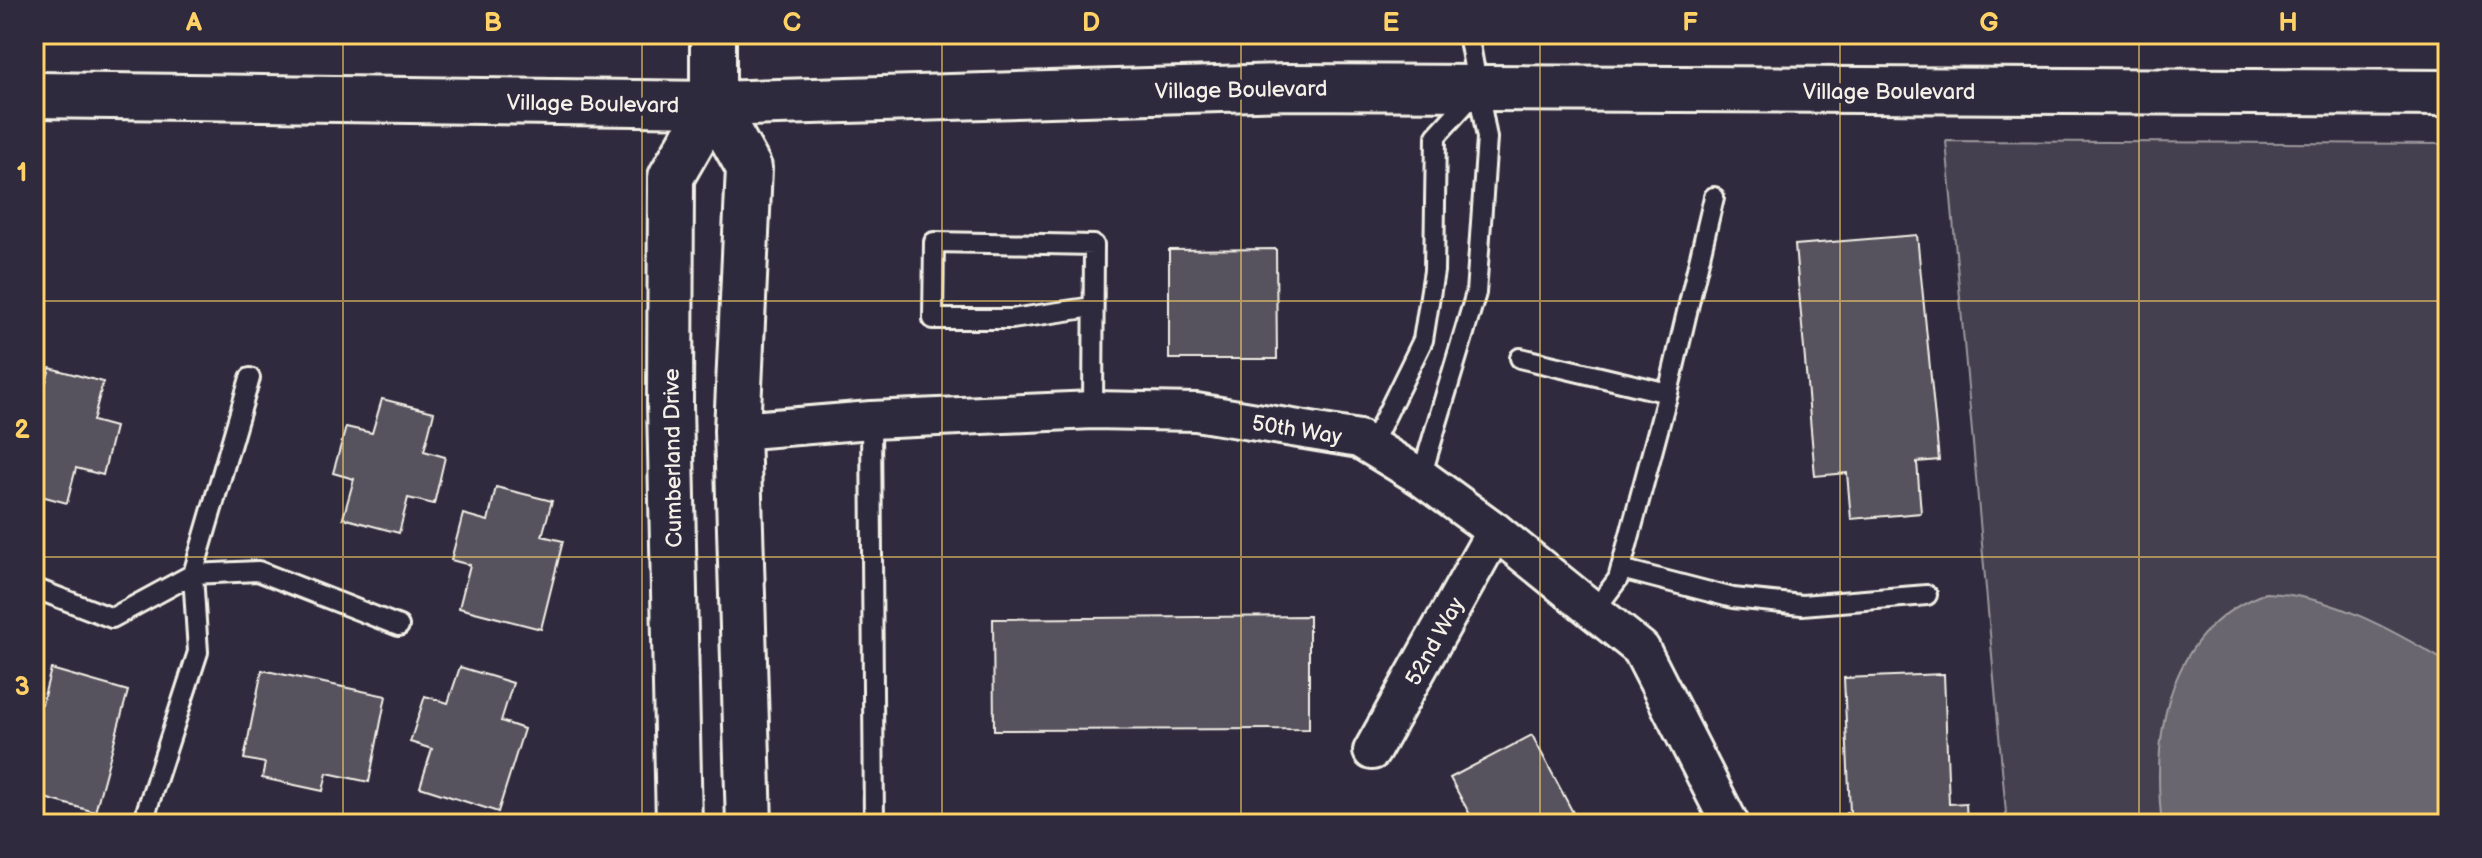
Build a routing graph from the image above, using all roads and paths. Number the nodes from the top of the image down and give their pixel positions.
1 (713, 34) edge
2 (1468, 34) edge
3 (1478, 90) junction
4 (2448, 93) edge
5 (34, 95) edge
6 (713, 104) junction
7 (1714, 197) dead end
8 (1093, 307) junction
9 (1520, 358) dead end
10 (250, 378) dead end
11 (1668, 393) junction
12 (1093, 410) junction
13 (871, 420) junction
14 (737, 431) junction
15 (1371, 446) junction
16 (1421, 477) junction
17 (1495, 531) junction
18 (1621, 569) junction
19 (193, 574) junction
20 (34, 588) edge
21 (1927, 595) dead end
22 (1594, 611) junction
23 (399, 626) dead end
24 (1372, 751) dead end
25 (147, 809) dead end
26 (679, 824) edge
27 (749, 824) edge
28 (874, 824) edge
29 (1730, 824) edge

1 - 6 street, Cumberland Drive
2 - 3 lane
3 - 4 street, Village Boulevard
3 - 6 street, Village Boulevard
3 - 15 lane
3 - 16 lane
5 - 6 street, Village Boulevard
6 - 14 street, Cumberland Drive
6 - 26 street, Cumberland Drive
7 - 11 lane
8 - 8 lane
8 - 12 lane
9 - 11 lane
10 - 19 lane
11 - 18 lane
12 - 13 street, 50th Way
12 - 15 street, 50th Way
13 - 14 street, 50th Way
13 - 28 lane
14 - 27 street, Cumberland Drive
15 - 16 street, 50th Way
16 - 17 street, 50th Way
17 - 22 street, 50th Way
17 - 24 street, 52nd Way
18 - 21 lane
18 - 22 lane
19 - 20 lane
19 - 23 lane
19 - 25 lane
22 - 29 street, 50th Way

